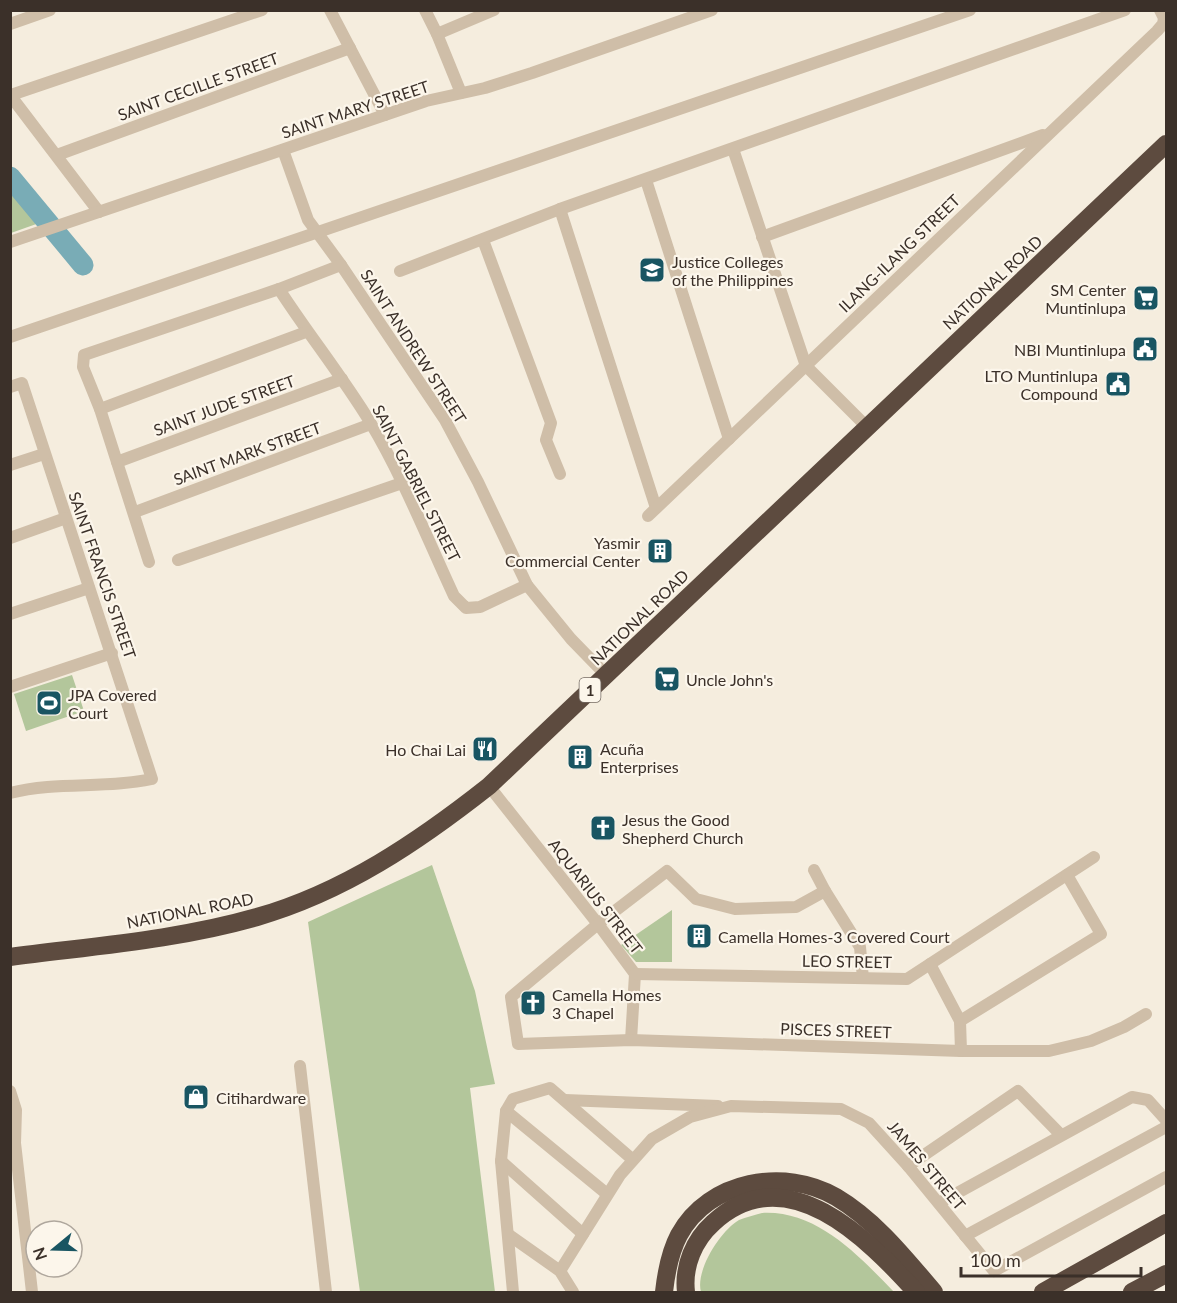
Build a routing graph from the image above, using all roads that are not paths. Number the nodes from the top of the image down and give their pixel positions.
1 (50, 10) edge
2 (262, 10) edge
3 (330, 10) edge
4 (425, 10) edge
5 (494, 10) edge
6 (712, 10) edge
7 (970, 10) edge
8 (1125, 10) edge
9 (1161, 10) edge
10 (10, 24) edge
11 (437, 34) junction
12 (350, 48) junction
13 (461, 93) junction
14 (11, 95) edge
15 (385, 115) junction
16 (1051, 132) junction
17 (1167, 144) edge
18 (733, 149) junction
19 (283, 150) junction
20 (995, 153) junction
21 (57, 155) junction
22 (1006, 173) junction
23 (646, 180) junction
24 (560, 209) junction
25 (99, 212) junction
26 (318, 233) junction
27 (762, 237) junction
28 (483, 240) junction
29 (10, 242) edge
30 (341, 265) junction
31 (400, 271) dead end
32 (279, 290) junction
33 (306, 332) junction
34 (10, 337) edge
35 (806, 366) junction
36 (342, 379) junction
37 (16, 385) edge
38 (100, 409) junction
39 (371, 424) junction
40 (867, 428) junction
41 (729, 439) junction
42 (44, 454) junction
43 (117, 462) junction
44 (10, 465) edge
45 (560, 474) dead end
46 (402, 483) junction
47 (135, 512) junction
48 (66, 518) junction
49 (10, 538) edge
50 (177, 560) dead end
51 (149, 562) dead end
52 (527, 585) junction
53 (88, 588) junction
54 (10, 614) edge
55 (112, 653) junction
56 (606, 675) junction
57 (10, 687) edge
58 (489, 786) junction
59 (10, 793) edge
60 (1094, 857) dead end
61 (814, 870) dead end
62 (1067, 875) junction
63 (825, 891) junction
64 (598, 924) junction
65 (10, 957) edge
66 (930, 964) junction
67 (635, 974) junction
68 (863, 978) junction
69 (1146, 1014) dead end
70 (960, 1021) junction
71 (631, 1040) junction
72 (961, 1051) junction
73 (300, 1066) dead end
74 (10, 1090) edge
75 (565, 1100) junction
76 (731, 1106) junction
77 (506, 1111) junction
78 (1167, 1120) edge
79 (1167, 1127) edge
80 (1062, 1135) junction
81 (632, 1159) junction
82 (501, 1161) junction
83 (908, 1166) junction
84 (1167, 1177) edge
85 (607, 1194) junction
86 (939, 1203) junction
87 (1167, 1222) edge
88 (582, 1234) junction
89 (509, 1235) junction
90 (965, 1236) junction
91 (560, 1271) junction
92 (1167, 1274) edge
93 (1043, 1291) edge
94 (32, 1293) edge
95 (326, 1293) edge
96 (513, 1293) edge
97 (573, 1293) edge
98 (664, 1293) edge
99 (686, 1293) edge
100 (916, 1293) edge
101 (934, 1293) edge
102 (1132, 1293) edge

1 - 10 street
2 - 14 street
3 - 12 street
4 - 11 street
5 - 11 street
6 - 13 street, SAINT MARY STREET
7 - 26 street
8 - 18 street
9 - 16 street, ILANG-ILANG STREET
11 - 13 street
12 - 15 street
12 - 21 street, SAINT CECILLE STREET
13 - 15 street, SAINT MARY STREET
14 - 21 street
15 - 19 street, SAINT MARY STREET
16 - 20 street
16 - 22 street, ILANG-ILANG STREET
17 - 40 highway, NATIONAL ROAD / 1
18 - 23 street
18 - 27 street
19 - 25 street, SAINT MARY STREET
19 - 26 street, SAINT ANDREW STREET
20 - 22 street
20 - 27 street
21 - 25 street
22 - 35 street, ILANG-ILANG STREET
23 - 24 street
23 - 41 street
24 - 28 street
24 - 41 street, ILANG-ILANG STREET
25 - 29 street, SAINT MARY STREET
26 - 30 street, SAINT ANDREW STREET
26 - 34 street
27 - 35 street
28 - 31 street
28 - 45 street
30 - 32 street
30 - 52 street, SAINT ANDREW STREET
32 - 33 street, SAINT GABRIEL STREET
32 - 38 street
33 - 36 street, SAINT GABRIEL STREET
33 - 38 street
35 - 40 street
35 - 41 street, ILANG-ILANG STREET
36 - 39 street, SAINT GABRIEL STREET
36 - 43 street, SAINT JUDE STREET
37 - 42 street, SAINT FRANCIS STREET
38 - 43 street
39 - 46 street, SAINT GABRIEL STREET
39 - 47 street, SAINT MARK STREET
40 - 56 highway, NATIONAL ROAD / 1
42 - 44 street
42 - 48 street, SAINT FRANCIS STREET
43 - 47 street
46 - 50 street
46 - 52 street, SAINT GABRIEL STREET
47 - 51 street
48 - 49 street
48 - 53 street, SAINT FRANCIS STREET
52 - 56 street, SAINT ANDREW STREET
53 - 54 street
53 - 55 street, SAINT FRANCIS STREET
55 - 57 street
55 - 59 street, SAINT FRANCIS STREET
56 - 58 highway, NATIONAL ROAD / 1
58 - 64 street, AQUARIUS STREET
58 - 65 highway, NATIONAL ROAD / 1
60 - 62 street, LEO STREET
61 - 63 street
62 - 66 street, LEO STREET
62 - 70 street
63 - 64 street
63 - 68 street
64 - 67 street, AQUARIUS STREET
64 - 71 street, PISCES STREET
66 - 68 street, LEO STREET
66 - 70 street
67 - 68 street, LEO STREET
67 - 71 street, AQUARIUS STREET
69 - 72 street, PISCES STREET
70 - 72 street
71 - 72 street, PISCES STREET
73 - 95 street
74 - 94 street
75 - 76 street
75 - 77 street
75 - 81 street
76 - 81 street, JAMES STREET
76 - 83 street, JAMES STREET
77 - 82 street
77 - 85 street
78 - 80 street
79 - 90 street
80 - 83 street
80 - 86 street
81 - 85 street, JAMES STREET
82 - 88 street
82 - 89 street
83 - 86 street, JAMES STREET
84 - 90 street, JAMES STREET
85 - 88 street, JAMES STREET
86 - 90 street, JAMES STREET
87 - 93 highway
88 - 91 street, JAMES STREET
89 - 91 street
89 - 96 street
91 - 97 street
92 - 102 highway
98 - 101 highway
99 - 100 highway

